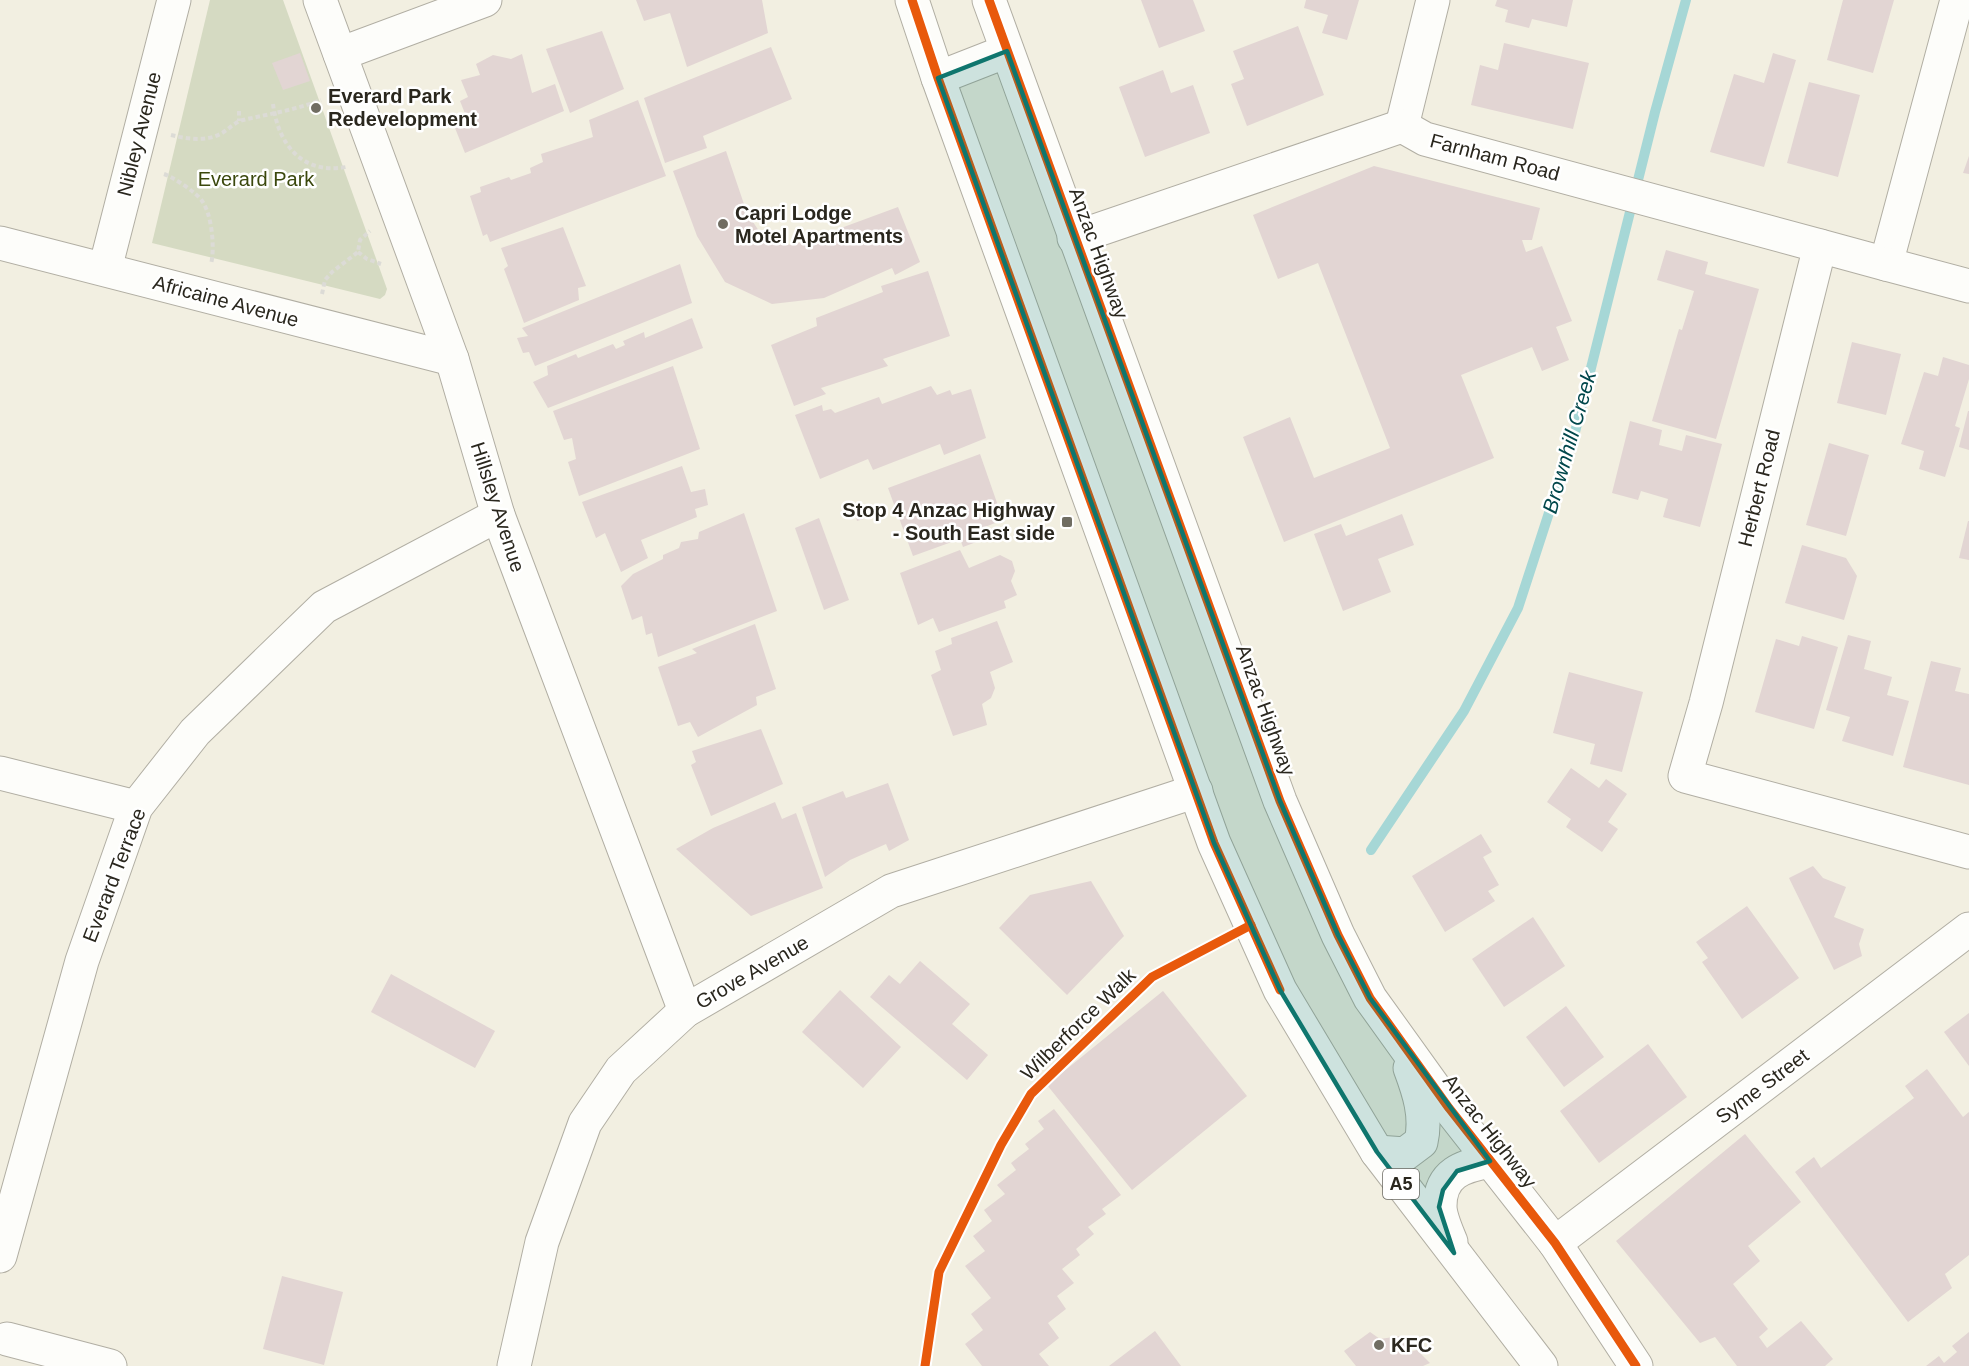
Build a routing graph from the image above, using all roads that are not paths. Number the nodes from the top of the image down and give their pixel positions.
1 (174, 0) edge
2 (320, 0) edge
3 (485, 0) edge
4 (912, 0) edge
5 (989, 0) edge
6 (1433, 0) edge
7 (1957, 0) edge
8 (1007, 51) junction
9 (340, 54) junction
10 (938, 78) junction
11 (1402, 126) junction
12 (1074, 238) junction
13 (0, 243) edge
14 (1820, 246) junction
15 (1886, 264) junction
16 (105, 269) junction
17 (1969, 285) edge
18 (452, 359) junction
19 (498, 515) junction
20 (0, 773) edge
21 (1196, 791) junction
22 (136, 807) junction
23 (1969, 852) edge
24 (1969, 929) edge
25 (685, 1011) junction
26 (1398, 1038) junction
27 (1377, 1152) junction
28 (1490, 1161) junction
29 (1555, 1243) junction
30 (1454, 1253) junction
31 (0, 1256) edge
32 (2, 1336) edge
33 (110, 1366) edge
34 (514, 1366) edge
35 (1541, 1366) edge
36 (1636, 1366) edge

1 - 16 main road, Nibley Avenue
2 - 9 main road, Hillsley Avenue
3 - 9 main road
4 - 10 main road, A5
5 - 8 main road, Anzac Highway
6 - 11 main road
7 - 15 main road
8 - 10 main road
8 - 12 main road, Anzac Highway
9 - 18 main road, Hillsley Avenue
10 - 21 main road, A5
11 - 12 main road
11 - 14 main road, Farnham Road
12 - 26 main road, Anzac Highway
13 - 16 main road, Africaine Avenue
14 - 15 main road
14 - 23 main road, Herbert Road
15 - 17 main road
16 - 18 main road, Africaine Avenue
18 - 19 main road, Hillsley Avenue
19 - 22 main road, Everard Terrace
19 - 25 main road, Hillsley Avenue
20 - 22 main road
21 - 25 main road, Grove Avenue
21 - 27 main road, A5
22 - 31 main road, Everard Terrace
24 - 29 main road, Syme Street
25 - 34 main road, Grove Avenue
26 - 27 main road
26 - 28 main road, Anzac Highway
27 - 30 main road, A5
28 - 29 main road, Anzac Highway
28 - 30 main road
29 - 36 main road, Anzac Highway
30 - 35 main road, A5
32 - 33 main road

